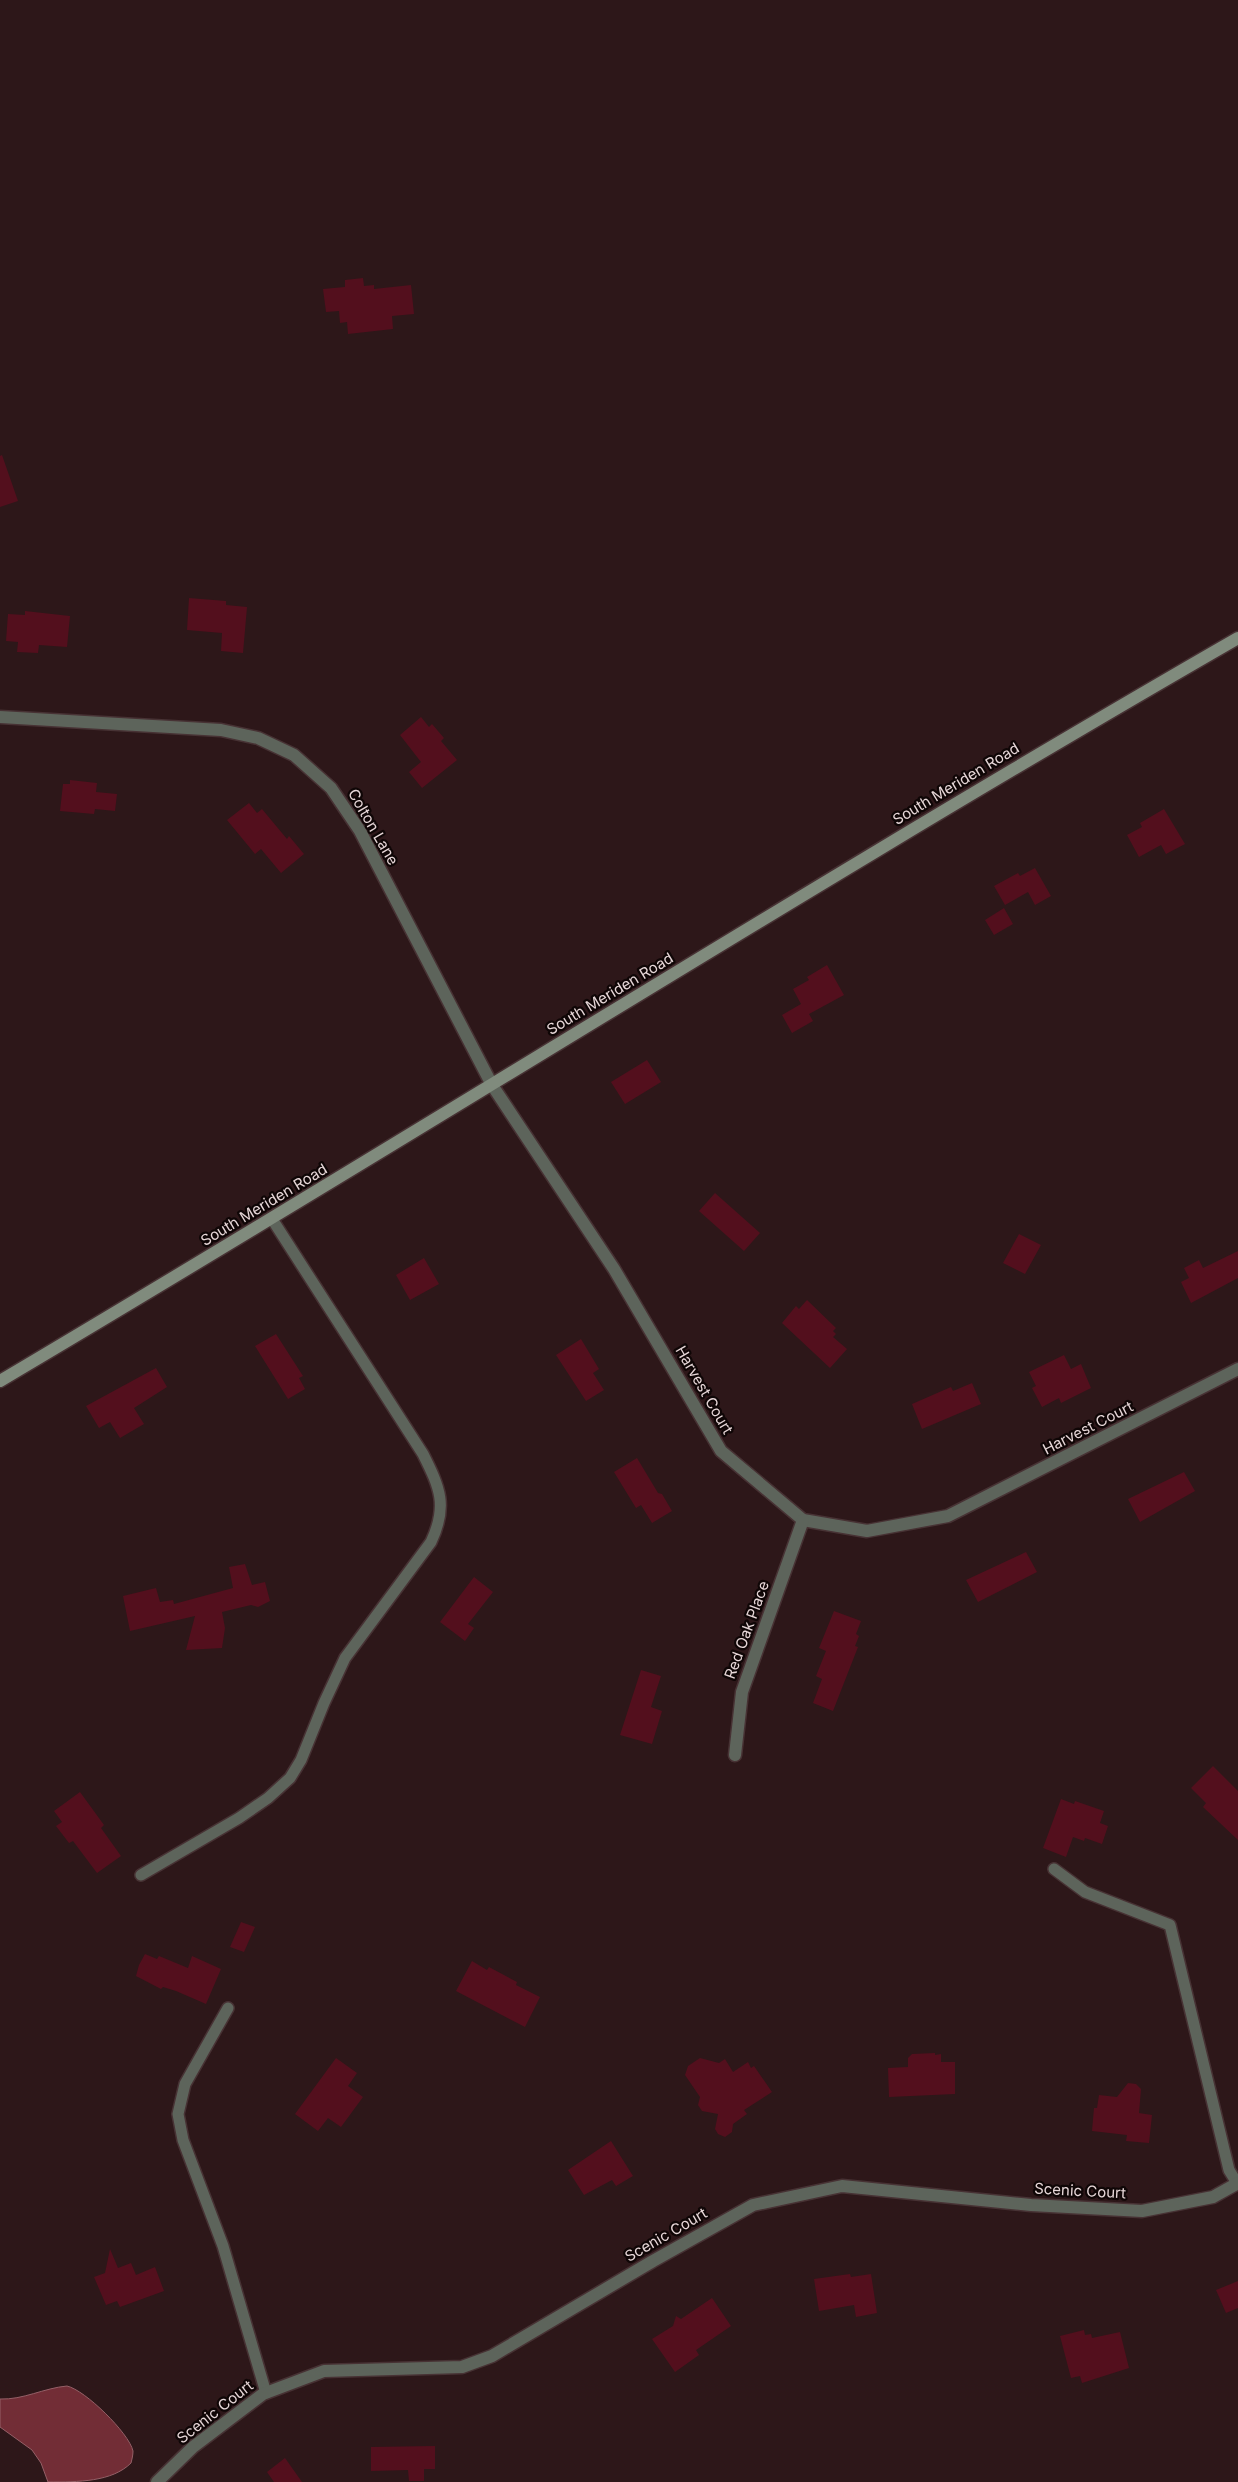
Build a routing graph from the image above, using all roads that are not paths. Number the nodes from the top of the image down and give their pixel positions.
1 (1238, 638) edge
2 (0, 717) edge
3 (492, 1085) junction
4 (272, 1219) junction
5 (1238, 1369) edge
6 (0, 1381) edge
7 (803, 1520) junction
8 (735, 1755) dead end
9 (1054, 1869) dead end
10 (141, 1875) dead end
11 (228, 2008) dead end
12 (1237, 2183) edge
13 (266, 2393) junction
14 (157, 2482) edge

1 - 3 main road, South Meriden Road
2 - 3 street, Colton Lane
3 - 4 main road, South Meriden Road
3 - 7 street, Harvest Court
4 - 6 main road, South Meriden Road
4 - 10 lane
5 - 7 street, Harvest Court
7 - 8 street, Red Oak Place
9 - 12 lane
11 - 13 lane
12 - 13 street, Scenic Court
13 - 14 street, Scenic Court

